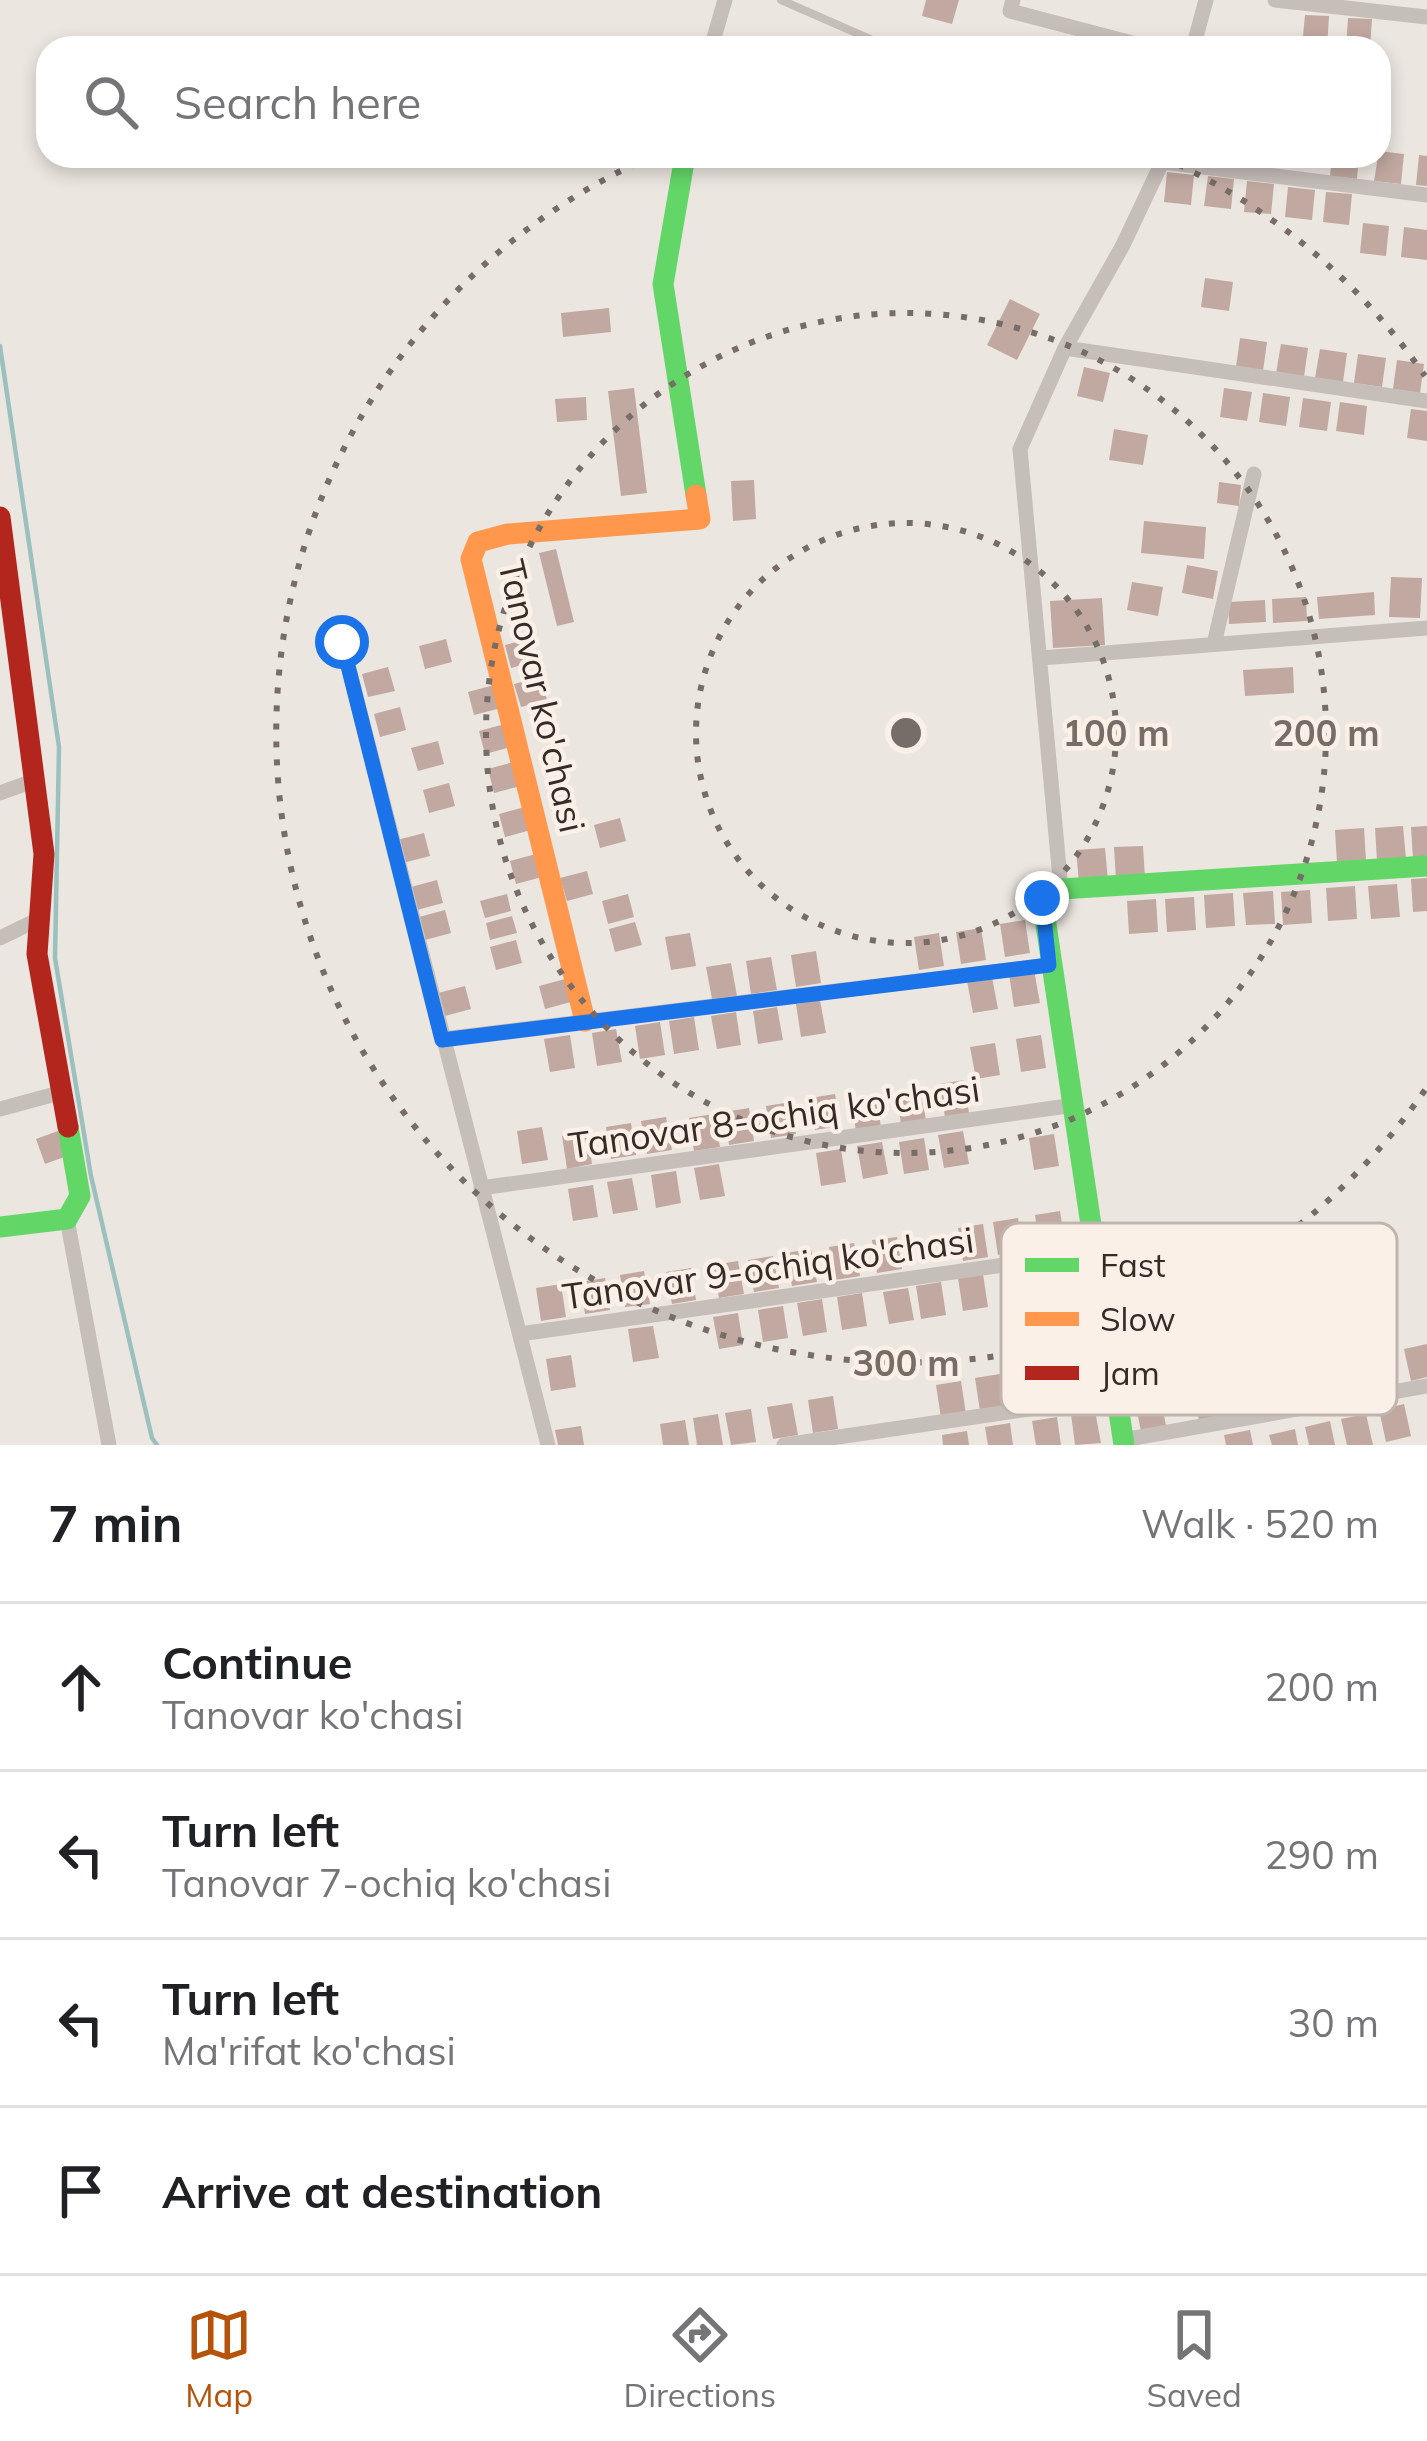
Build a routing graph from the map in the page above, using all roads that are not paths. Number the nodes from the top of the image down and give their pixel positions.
1 (725, 0) edge
2 (781, 0) edge
3 (1013, 0) edge
4 (1206, 0) edge
5 (1275, 0) edge
6 (1427, 17) edge
7 (714, 36) edge
8 (863, 36) edge
9 (1105, 36) edge
10 (1196, 36) edge
11 (683, 168) edge
12 (1159, 168) edge
13 (1230, 168) edge
14 (1427, 195) edge
15 (1065, 348) junction
16 (1427, 401) edge
17 (1254, 473) dead end
18 (0, 517) edge
19 (1427, 628) edge
20 (342, 642) dead end
21 (1214, 644) junction
22 (1041, 658) junction
23 (36, 780) junction
24 (0, 793) edge
25 (1427, 866) edge
26 (1061, 889) junction
27 (39, 919) junction
28 (0, 938) edge
29 (1049, 965) junction
30 (585, 1021) junction
31 (442, 1040) junction
32 (63, 1092) junction
33 (1075, 1105) junction
34 (0, 1109) edge
35 (481, 1188) junction
36 (67, 1219) junction
37 (1092, 1223) edge
38 (0, 1227) edge
39 (1001, 1266) edge
40 (520, 1334) junction
41 (1427, 1386) edge
42 (1397, 1392) edge
43 (1001, 1413) edge
44 (1273, 1415) edge
45 (1124, 1443) edge
46 (109, 1445) edge
47 (548, 1445) edge
48 (784, 1445) edge

1 - 7 street
2 - 8 lane
3 - 9 street
4 - 10 street
5 - 6 street
11 - 30 street, Tanovar ko'chasi
12 - 15 street
13 - 14 street
15 - 16 street
15 - 22 street
17 - 21 street
18 - 23 street
19 - 21 street
20 - 31 street
21 - 22 street
22 - 26 street
23 - 24 street
23 - 27 street
25 - 26 street
26 - 29 street
27 - 28 street
27 - 32 street
29 - 30 street
29 - 33 street
30 - 31 street
31 - 35 street
32 - 34 street
32 - 36 street
33 - 35 street, Tanovar 8-ochiq ko'chasi
33 - 37 street
35 - 40 street
36 - 38 street
36 - 46 street
39 - 40 street, Tanovar 9-ochiq ko'chasi
40 - 47 street
41 - 42 street
43 - 48 street
44 - 45 street

